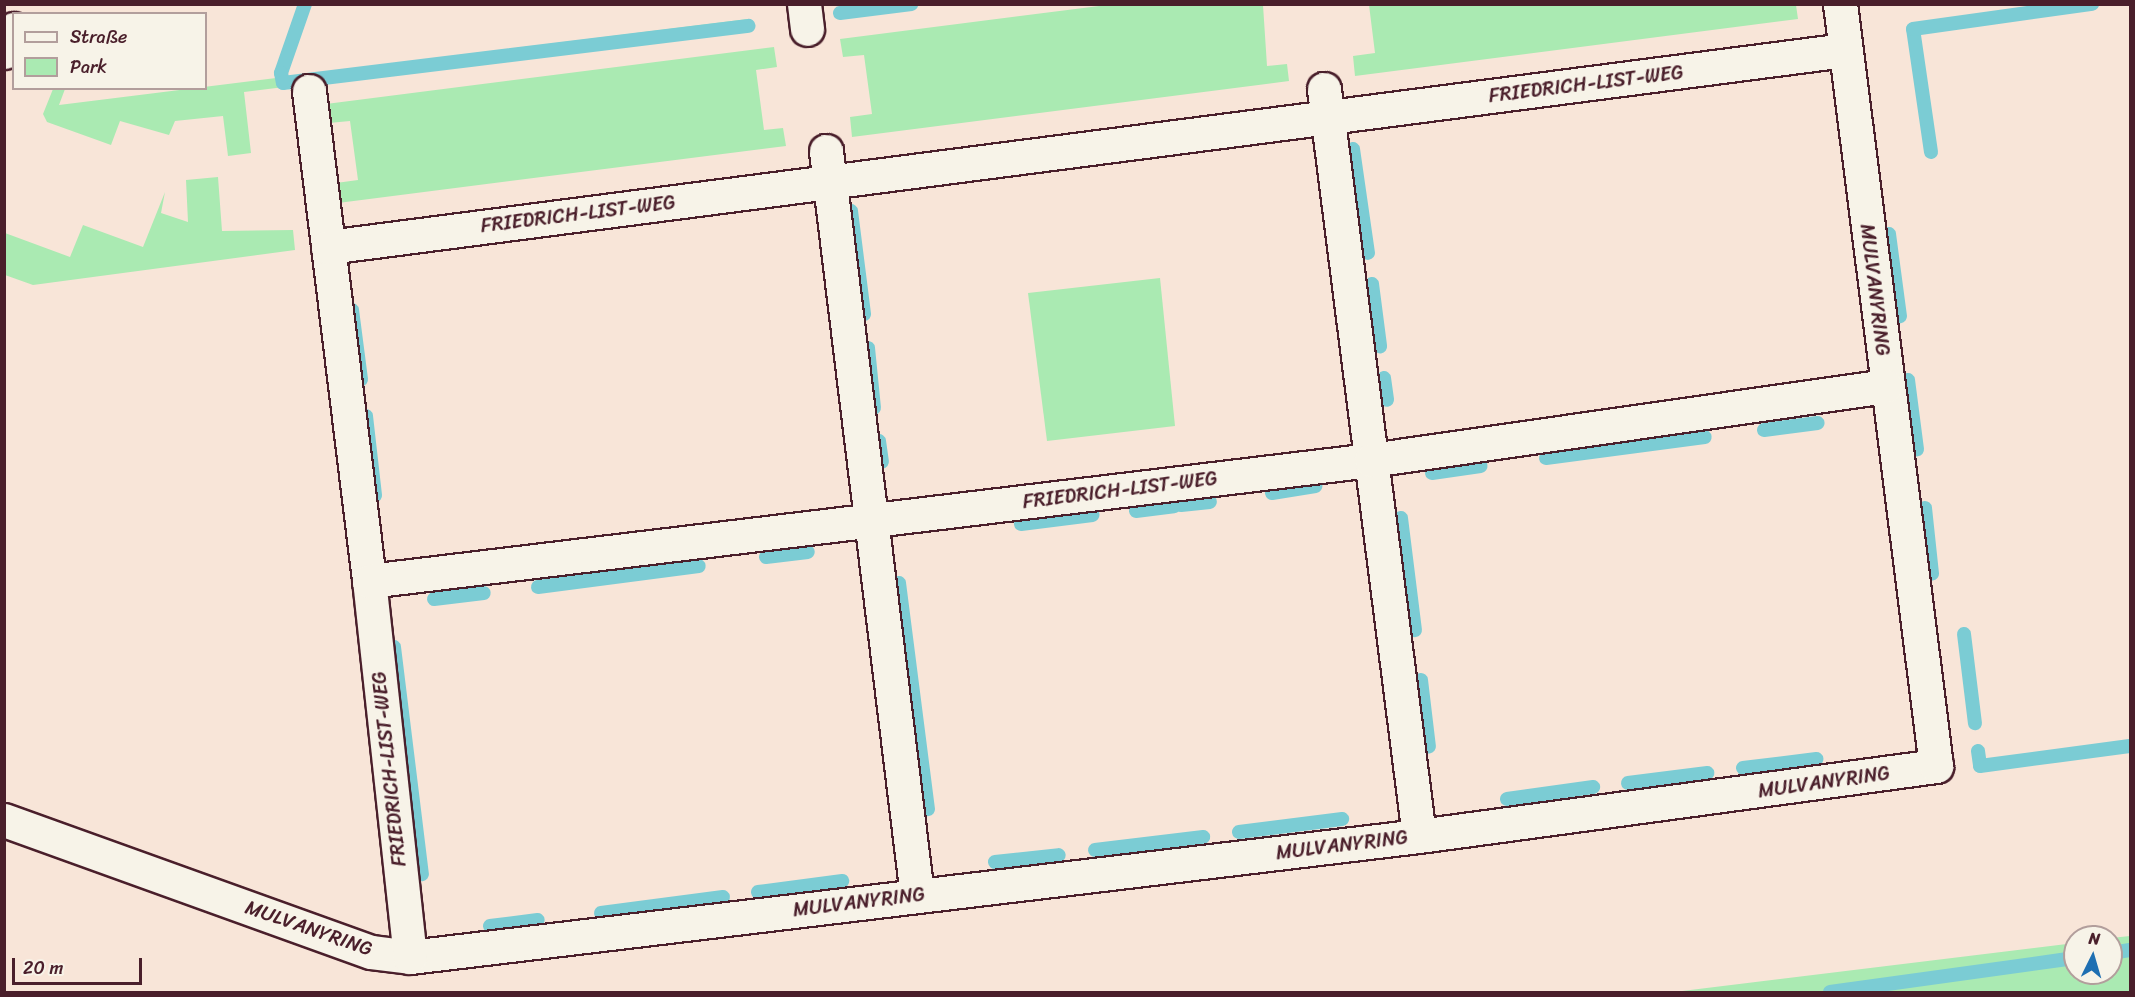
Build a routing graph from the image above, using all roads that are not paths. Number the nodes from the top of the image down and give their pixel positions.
1 (1840, 4) edge
2 (12, 34) edge
3 (1845, 50) junction
4 (4, 52) edge
5 (309, 91) dead end
6 (1326, 103) junction
7 (828, 166) junction
8 (328, 247) junction
9 (1886, 386) junction
10 (1371, 460) junction
11 (868, 522) junction
12 (369, 581) junction
13 (4, 820) edge
14 (1419, 836) junction
15 (917, 895) junction
16 (410, 957) junction

1 - 3 street, MULVANYRING
2 - 4 street
3 - 6 street, FRIEDRICH-LIST-WEG
3 - 9 street, MULVANYRING
5 - 8 street, FRIEDRICH-LIST-WEG
6 - 7 street, FRIEDRICH-LIST-WEG
6 - 10 street
7 - 8 street, FRIEDRICH-LIST-WEG
7 - 11 street
8 - 12 street, FRIEDRICH-LIST-WEG
9 - 10 street, FRIEDRICH-LIST-WEG
9 - 14 street, MULVANYRING
10 - 11 street, FRIEDRICH-LIST-WEG
10 - 14 street
11 - 12 street, FRIEDRICH-LIST-WEG
11 - 15 street
12 - 16 street, FRIEDRICH-LIST-WEG
13 - 16 street, MULVANYRING
14 - 15 street, MULVANYRING
15 - 16 street, MULVANYRING

